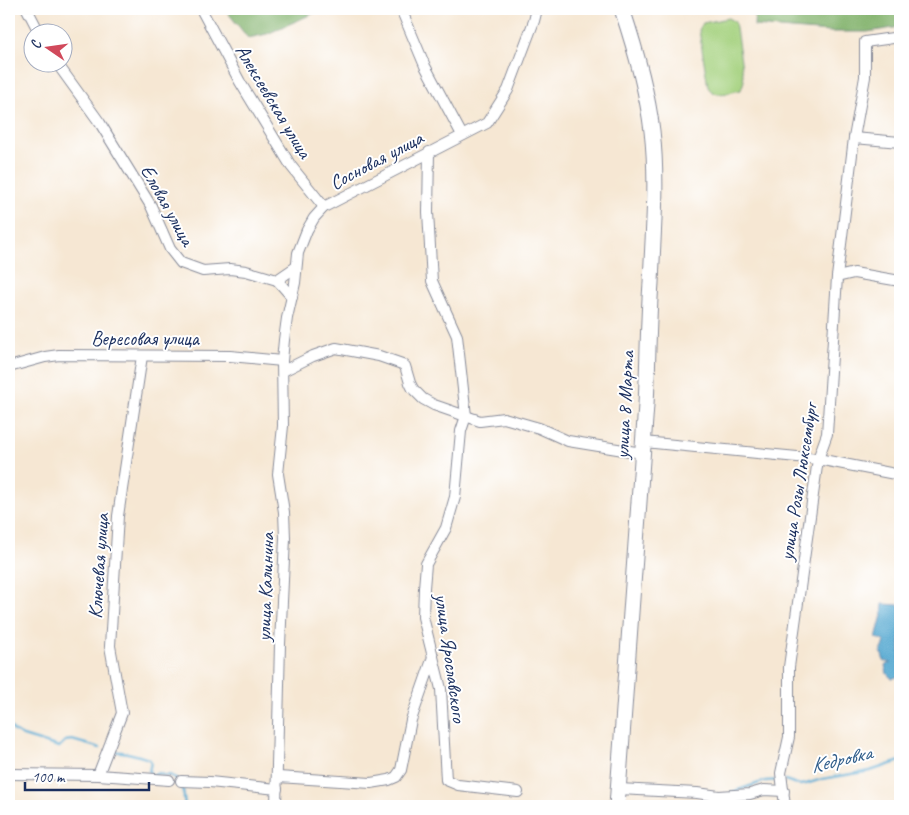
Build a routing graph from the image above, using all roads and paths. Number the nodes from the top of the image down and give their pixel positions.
1 (27, 9) edge
2 (201, 9) edge
3 (402, 9) edge
4 (537, 9) edge
5 (622, 9) edge
6 (34, 22) edge
7 (900, 37) edge
8 (63, 72) edge
9 (462, 135) junction
10 (854, 138) junction
11 (900, 142) edge
12 (429, 152) junction
13 (324, 207) junction
14 (296, 267) junction
15 (837, 276) junction
16 (277, 280) junction
17 (900, 281) edge
18 (292, 297) junction
19 (142, 356) junction
20 (10, 365) edge
21 (282, 366) junction
22 (466, 416) junction
23 (643, 448) junction
24 (818, 459) junction
25 (900, 474) edge
26 (433, 656) junction
27 (9, 774) edge
28 (98, 775) junction
29 (278, 777) junction
30 (169, 780) dead end
31 (181, 781) dead end
32 (782, 784) junction
33 (277, 789) junction
34 (619, 789) junction
35 (518, 792) dead end
36 (276, 806) edge
37 (617, 806) edge
38 (786, 806) edge

1 - 6 street
2 - 13 street, Алексеевская улица
3 - 9 street
4 - 9 street, Сосновая улица
5 - 23 main road, улица 8 Марта
7 - 10 street, улица Розы Люксембург
8 - 16 street, Еловая улица
9 - 12 street, Сосновая улица
10 - 11 street
10 - 15 street, улица Розы Люксембург
12 - 13 street, Сосновая улица
12 - 22 street, улица Ярославского
13 - 14 street, Сосновая улица
14 - 16 street
14 - 18 street, Сосновая улица
15 - 17 street
15 - 24 street, улица Розы Люксембург
16 - 18 street
18 - 21 street, Сосновая улица
19 - 20 street, Вересовая улица
19 - 21 street, Вересовая улица
19 - 28 street, Ключевая улица
21 - 22 street
21 - 29 street, улица Калинина
22 - 23 street
22 - 26 street, улица Ярославского
23 - 24 street
23 - 34 main road, улица 8 Марта
24 - 25 street
24 - 32 street, улица Розы Люксембург
26 - 29 street
26 - 35 street, улица Ярославского
27 - 28 street
28 - 30 street
29 - 33 street, улица Калинина
31 - 33 street
32 - 34 street
32 - 38 street, улица Розы Люксембург
33 - 36 street, улица Калинина
34 - 37 main road, улица 8 Марта

